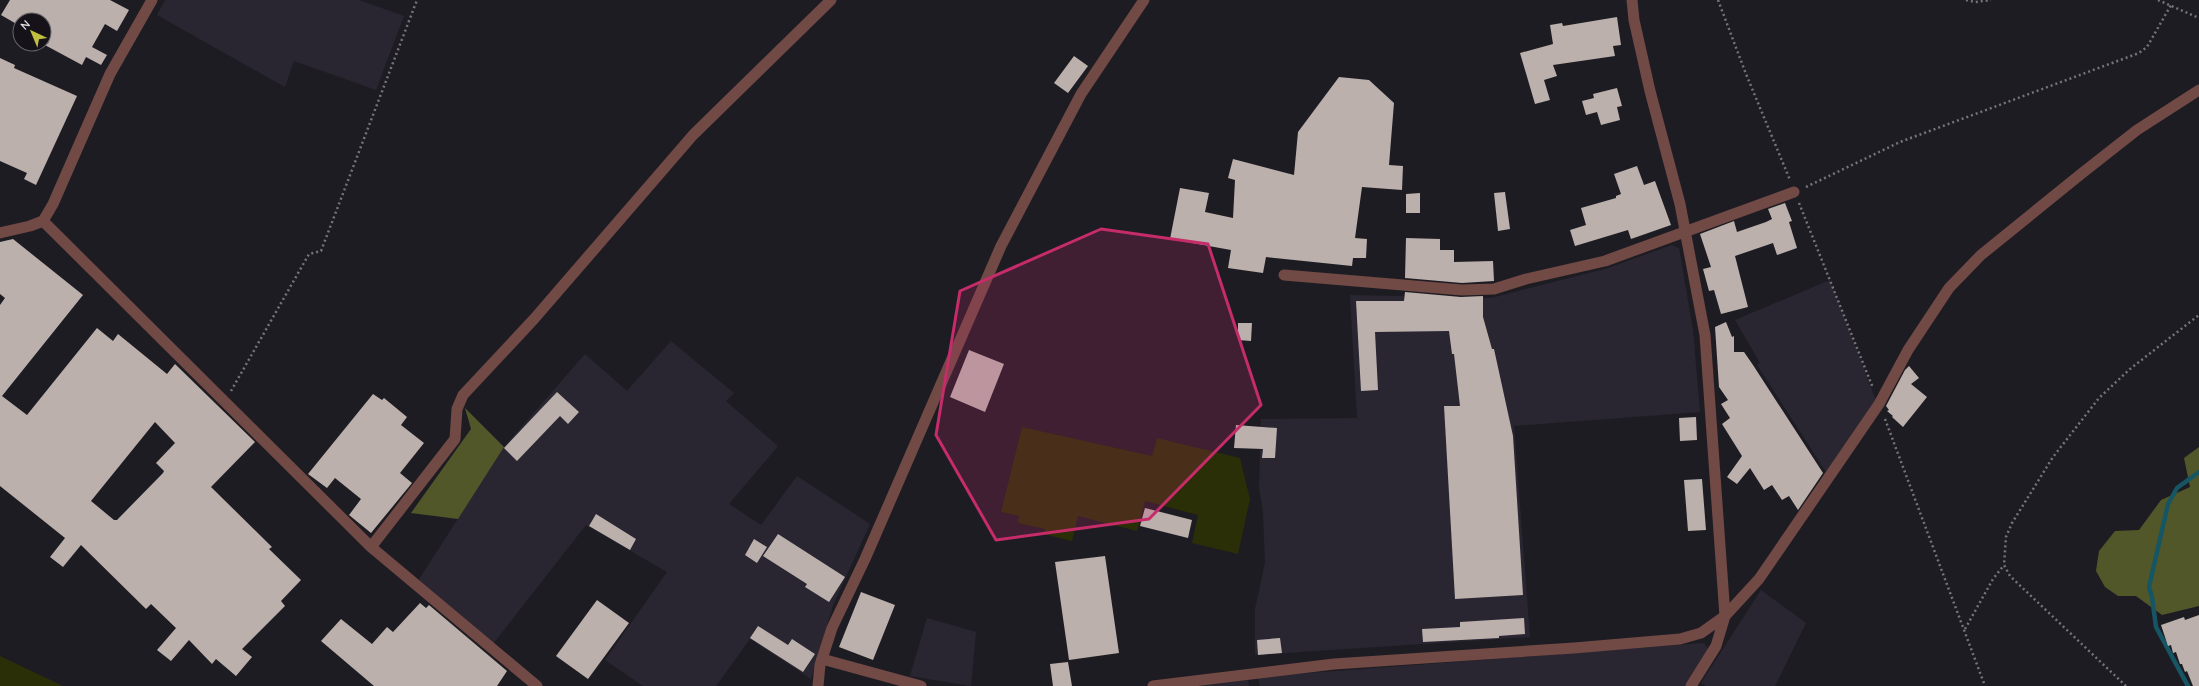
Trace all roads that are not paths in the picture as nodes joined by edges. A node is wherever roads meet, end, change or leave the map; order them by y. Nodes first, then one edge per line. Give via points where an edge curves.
1 (152, 0) edge
2 (831, 0) edge
3 (1144, 0) edge
4 (1632, 0) edge
5 (2199, 90) edge
6 (1794, 192) road end
7 (43, 221) junction
8 (1685, 232) junction
9 (0, 233) edge
10 (1284, 275) dead end
11 (371, 547) junction
12 (1725, 616) junction
13 (822, 659) junction
14 (537, 686) edge
15 (818, 686) edge
16 (921, 686) edge
17 (1153, 686) edge
18 (1691, 686) edge

1 - 7 street via 110,74 53,204
2 - 11 street via 693,134 534,319 463,395 457,409 455,439
3 - 13 street via 1081,94 1001,246 865,559 832,628
4 - 8 street via 1648,84
5 - 12 street via 2136,130 1981,255 1949,288 1908,350 1879,404 1759,579
6 - 8 street
7 - 9 street
7 - 11 street
8 - 10 street via 1605,260 1494,289 1462,290
8 - 12 street via 1705,335
11 - 14 street
12 - 17 street via 1701,633 1680,638 1574,648 1334,664
12 - 18 street via 1716,646
13 - 15 street
13 - 16 street

